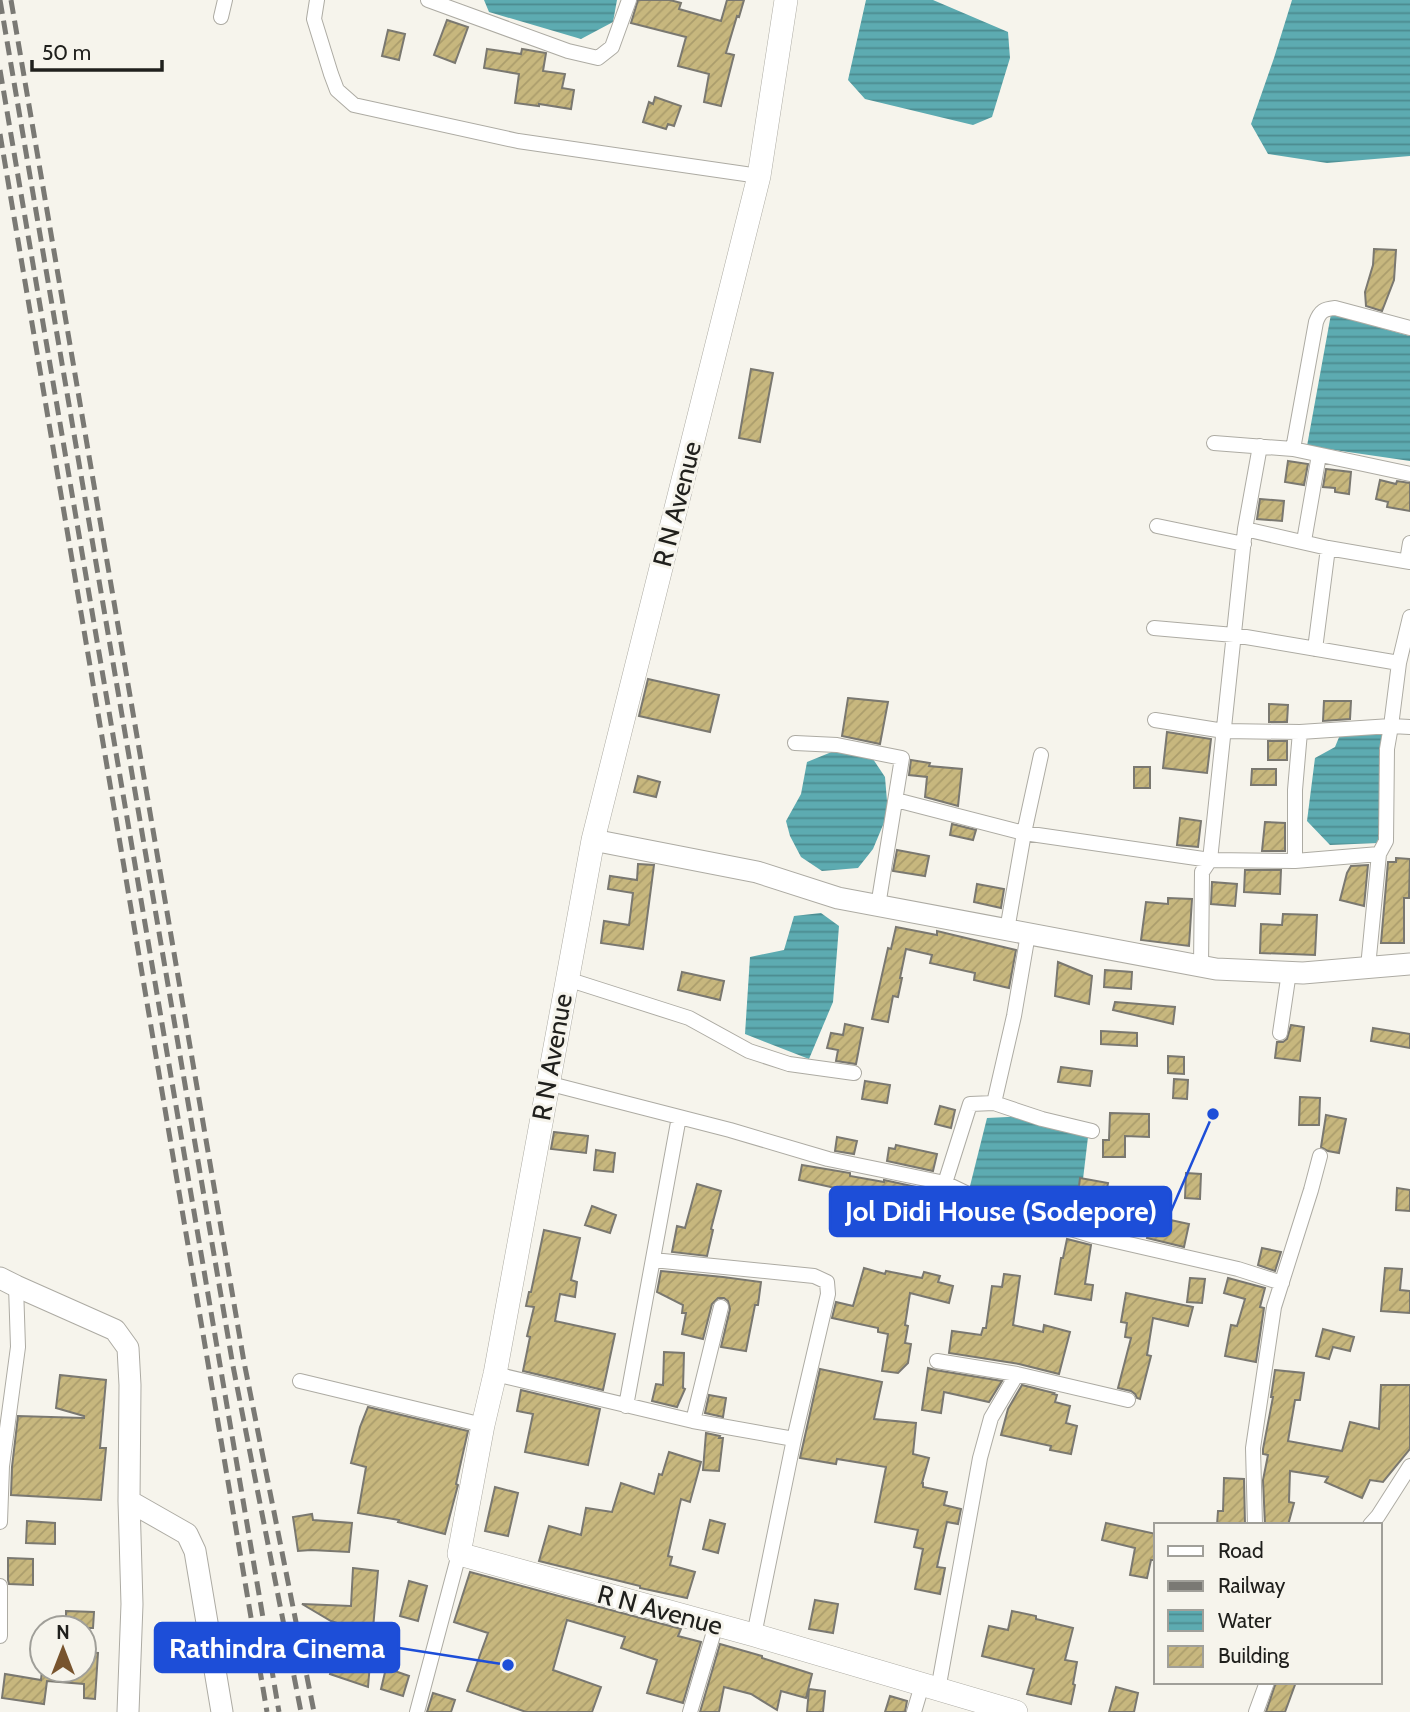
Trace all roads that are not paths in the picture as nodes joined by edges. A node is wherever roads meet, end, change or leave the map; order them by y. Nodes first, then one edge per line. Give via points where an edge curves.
1 (225, 0) edge
2 (317, 0) edge
3 (428, 0) edge
4 (629, 0) edge
5 (786, 0) edge
6 (464, 6) edge
7 (221, 17) dead end
8 (759, 176) junction
9 (1410, 328) edge
10 (1214, 443) dead end
11 (1260, 446) junction
12 (1293, 449) junction
13 (1319, 455) junction
14 (1410, 474) edge
15 (1157, 526) dead end
16 (1245, 536) junction
17 (1304, 541) junction
18 (1410, 543) edge
19 (1328, 548) junction
20 (1408, 561) edge
21 (1410, 617) edge
22 (1154, 628) dead end
23 (1234, 635) junction
24 (1315, 649) junction
25 (1399, 663) junction
26 (1155, 720) dead end
27 (1391, 726) junction
28 (1410, 727) edge
29 (1224, 731) junction
30 (1300, 732) junction
31 (795, 743) dead end
32 (1041, 755) dead end
33 (896, 800) junction
34 (1024, 832) junction
35 (593, 840) junction
36 (1378, 854) junction
37 (1210, 860) junction
38 (1294, 861) junction
39 (878, 906) junction
40 (1007, 930) junction
41 (1028, 934) junction
42 (1410, 964) edge
43 (1201, 966) junction
44 (1368, 967) junction
45 (1289, 972) junction
46 (567, 979) junction
47 (1280, 1033) dead end
48 (854, 1073) dead end
49 (547, 1083) junction
50 (994, 1103) junction
51 (679, 1117) junction
52 (1092, 1132) dead end
53 (1320, 1156) dead end
54 (945, 1183) junction
55 (653, 1260) junction
56 (8, 1282) edge
57 (1282, 1283) junction
58 (721, 1307) dead end
59 (937, 1361) dead end
60 (495, 1374) junction
61 (1017, 1374) junction
62 (300, 1381) dead end
63 (1128, 1400) dead end
64 (6, 1405) edge
65 (626, 1406) junction
66 (693, 1421) junction
67 (483, 1425) junction
68 (794, 1438) junction
69 (1410, 1466) edge
70 (129, 1501) junction
71 (0, 1502) edge
72 (0, 1522) edge
73 (1255, 1523) edge
74 (1372, 1523) edge
75 (459, 1554) junction
76 (0, 1586) edge
77 (716, 1625) junction
78 (754, 1635) junction
79 (0, 1636) edge
80 (1266, 1684) edge
81 (930, 1688) junction
82 (1005, 1711) edge
83 (128, 1712) edge
84 (222, 1712) edge
85 (417, 1712) edge
86 (690, 1712) edge
87 (914, 1712) edge
88 (1256, 1712) edge

1 - 7 street
2 - 8 street via 314,19 331,74 337,90 354,105 518,141
3 - 6 street
4 - 6 street via 612,47 598,58 568,51
5 - 8 main road, R N Avenue
8 - 35 main road, R N Avenue
9 - 12 street via 1335,308 1320,312
10 - 11 street
11 - 12 street
11 - 16 street
12 - 13 street
13 - 14 street
13 - 17 street
15 - 16 street
16 - 17 street
16 - 23 street
17 - 19 street
18 - 20 street
19 - 20 street
19 - 24 street
21 - 25 street
22 - 23 street
23 - 24 street
23 - 29 street
24 - 25 street
25 - 27 street
26 - 29 street
27 - 28 street
27 - 30 street
27 - 36 street via 1386,841
29 - 30 street
29 - 37 street
30 - 38 street
31 - 33 street via 836,745 902,758
32 - 34 street
33 - 34 street
33 - 39 street
34 - 37 street
34 - 40 street
35 - 39 street via 757,872
35 - 46 main road, R N Avenue
36 - 38 street
36 - 44 street
37 - 38 street
37 - 43 street via 1202,873
39 - 40 street
40 - 41 street
41 - 43 street
41 - 50 street
42 - 44 street
43 - 45 street
44 - 45 street
45 - 47 street
46 - 48 street via 689,1018 749,1051 789,1064
46 - 49 main road, R N Avenue
49 - 51 street
49 - 60 main road, R N Avenue
50 - 52 street
50 - 54 street via 970,1104
51 - 54 street via 828,1159
51 - 55 street
53 - 57 street
54 - 57 street via 989,1204 1094,1236
55 - 65 street
55 - 68 street via 814,1276 827,1282
56 - 64 street via 18,1347
56 - 70 street via 115,1329 128,1348
57 - 73 street via 1274,1307 1253,1448
58 - 66 street
59 - 61 street
60 - 65 street
60 - 67 main road, R N Avenue
61 - 63 street
61 - 81 street via 991,1418
62 - 67 street
64 - 71 street
65 - 66 street
66 - 68 street
67 - 75 main road, R N Avenue
68 - 78 street
69 - 74 street
70 - 83 street
70 - 84 street via 187,1534 195,1551
71 - 72 street
75 - 77 main road, R N Avenue
75 - 85 street
76 - 79 street
77 - 78 main road, R N Avenue
77 - 86 street
78 - 81 main road, R N Avenue
80 - 88 street
81 - 82 main road, R N Avenue
81 - 87 street

